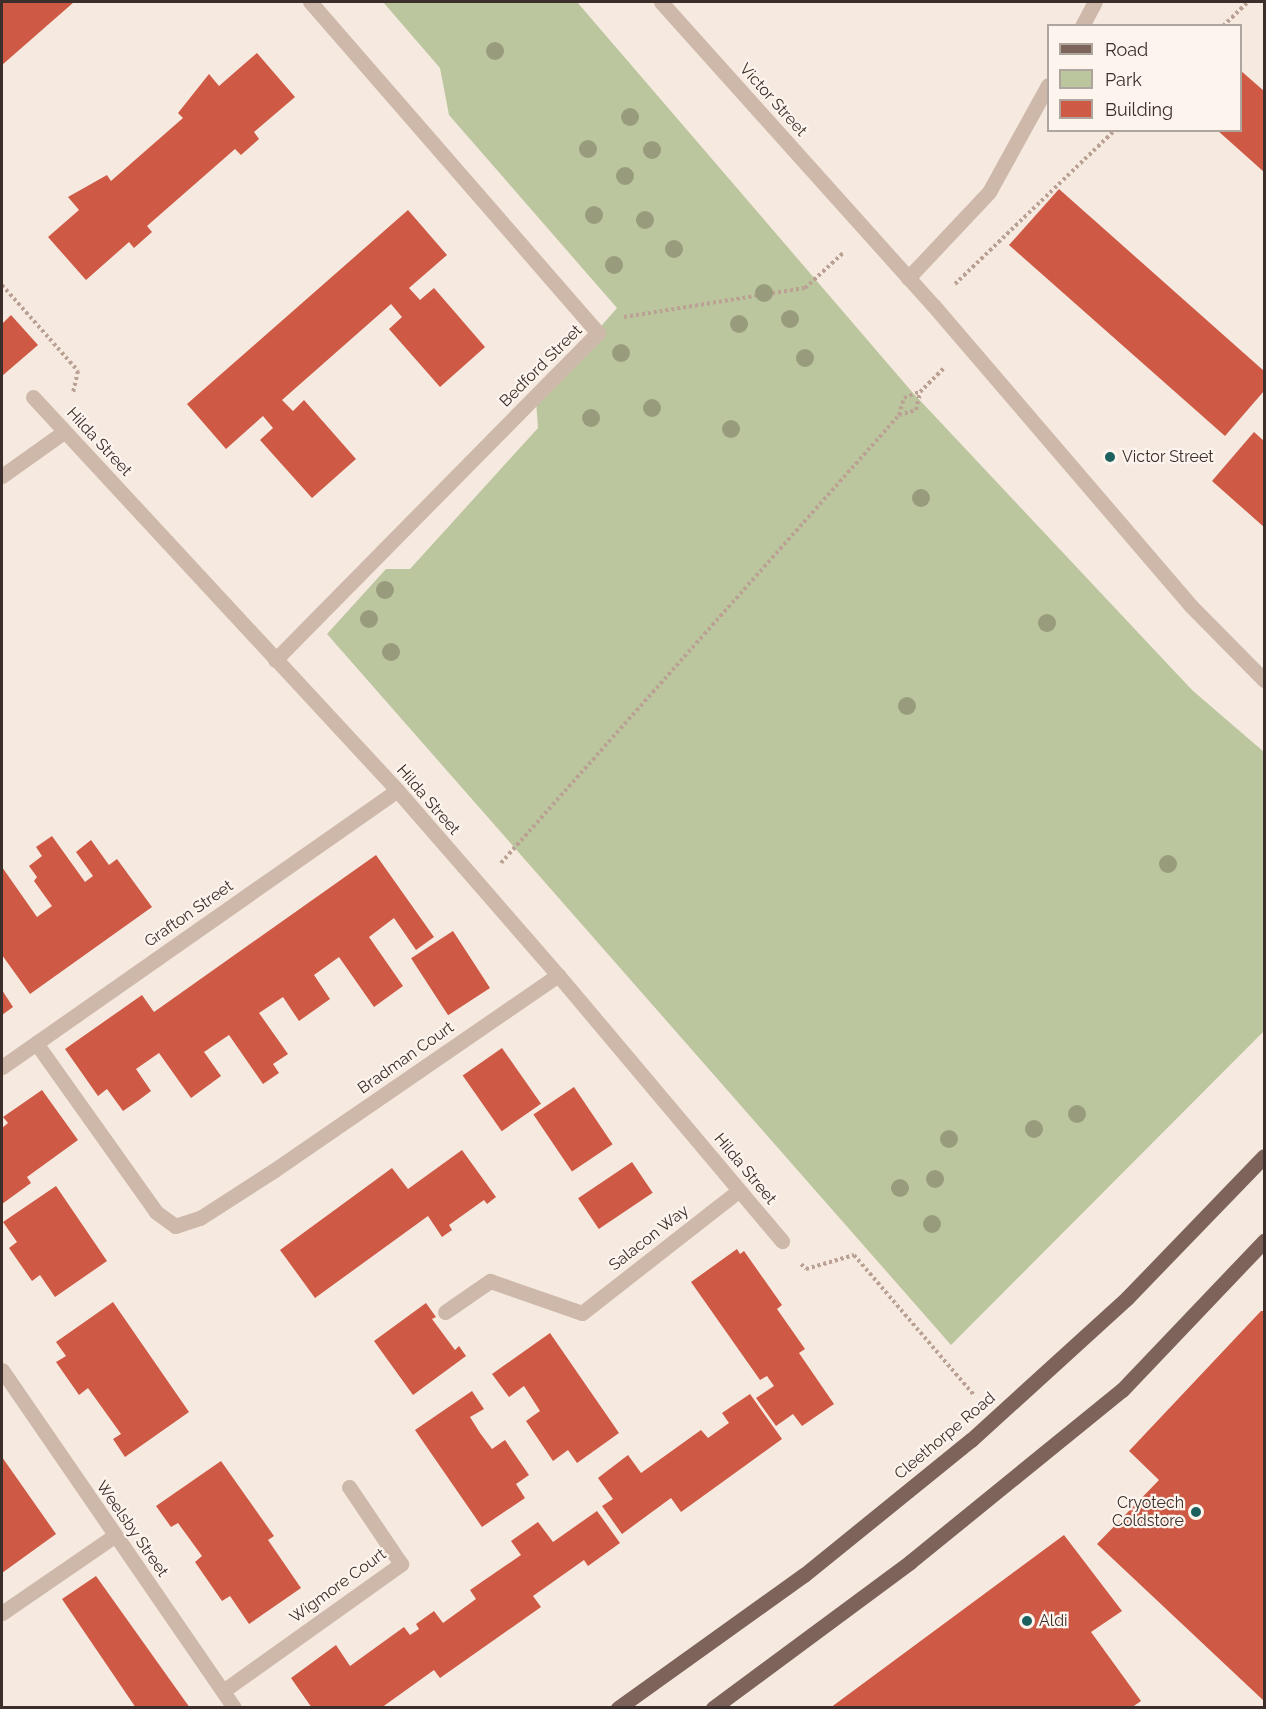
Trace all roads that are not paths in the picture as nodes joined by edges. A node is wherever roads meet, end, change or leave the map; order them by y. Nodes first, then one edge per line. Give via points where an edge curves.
1 (310, 2) edge
2 (661, 2) edge
3 (1095, 2) edge
4 (1083, 24) edge
5 (1047, 87) edge
6 (908, 278) junction
7 (33, 397) dead end
8 (64, 432) junction
9 (2, 476) edge
10 (275, 660) junction
11 (1264, 680) edge
12 (397, 790) junction
13 (558, 975) junction
14 (36, 1043) junction
15 (2, 1067) edge
16 (1264, 1156) edge
17 (738, 1191) junction
18 (782, 1240) road end
19 (1264, 1241) edge
20 (445, 1312) dead end
21 (2, 1370) edge
22 (349, 1487) dead end
23 (114, 1536) junction
24 (2, 1613) edge
25 (223, 1691) junction
26 (234, 1707) edge
27 (618, 1707) edge
28 (713, 1707) edge

1 - 10 street, Bedford Street via 598,333
2 - 6 street, Victor Street
3 - 4 street
5 - 6 street via 989,192
6 - 11 street, Victor Street via 1191,606
7 - 8 street, Hilda Street
8 - 9 street
8 - 10 street, Hilda Street
10 - 12 street, Hilda Street
12 - 13 street, Hilda Street
12 - 14 street, Grafton Street
13 - 14 street, Bradman Court via 273,1171 200,1218 175,1226 156,1212
13 - 17 street, Hilda Street
14 - 15 street, Grafton Street
16 - 27 main road, Cleethorpe Road via 1127,1298 994,1419 804,1575
17 - 18 street, Hilda Street
17 - 20 street, Salacon Way via 582,1313 490,1281
19 - 28 main road via 1122,1390 910,1562
21 - 23 street, Weelsby Street
22 - 25 street, Wigmore Court via 401,1564
23 - 24 street
23 - 25 street, Weelsby Street
25 - 26 street, Weelsby Street

